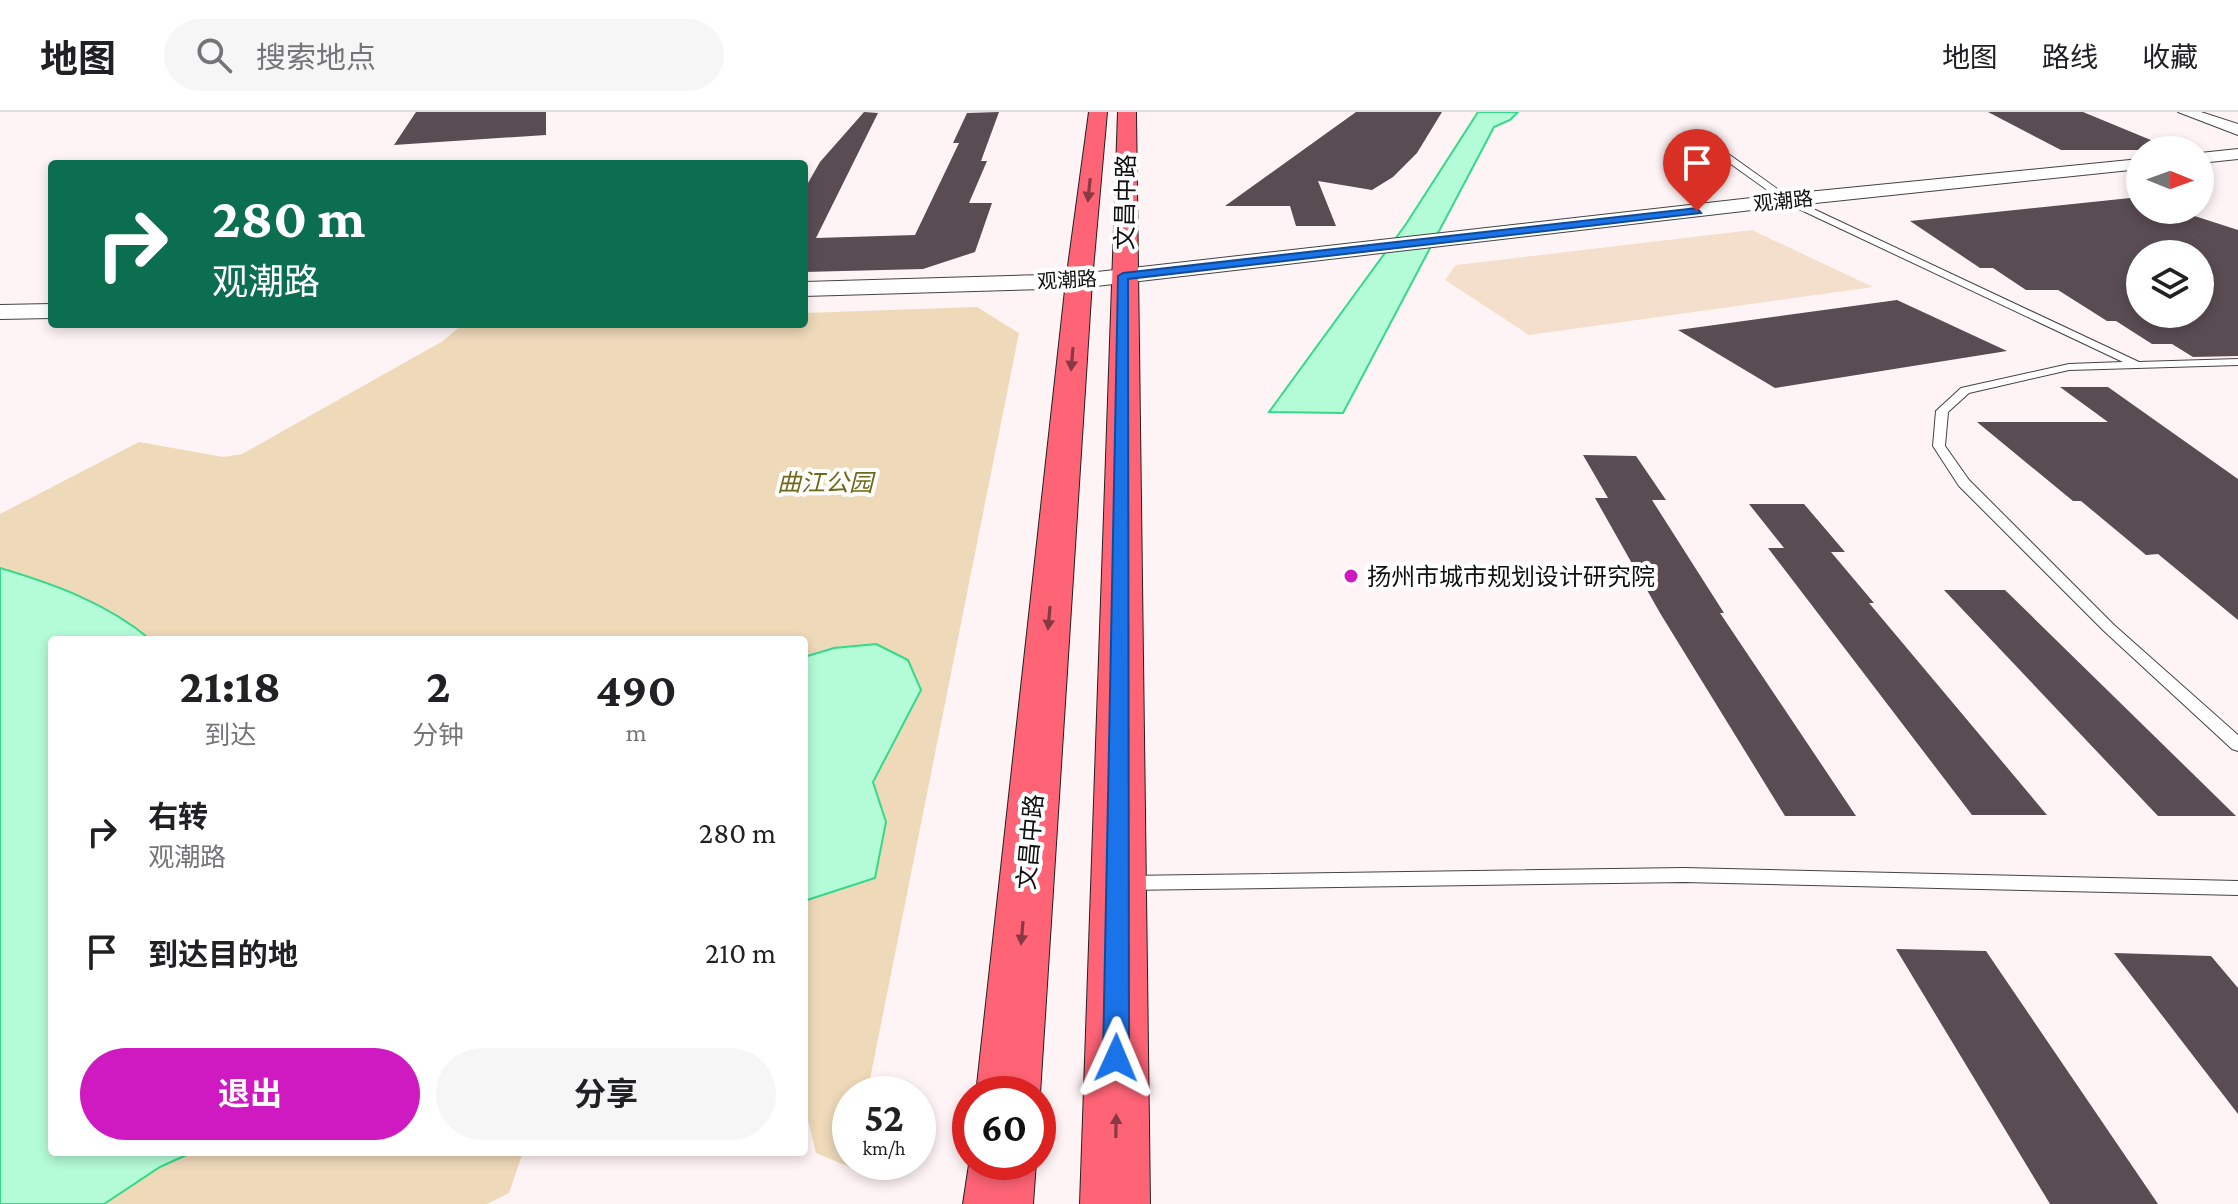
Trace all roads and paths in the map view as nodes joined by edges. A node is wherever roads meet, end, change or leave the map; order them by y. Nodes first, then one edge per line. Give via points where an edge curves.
1 (1098, 112) edge
2 (1127, 112) edge
3 (2186, 112) edge
4 (2203, 112) edge
5 (2238, 124) edge
6 (2238, 130) edge
7 (2238, 154) edge
8 (1724, 155) dead end
9 (2214, 157) edge
10 (2126, 165) edge
11 (1787, 200) junction
12 (1101, 279) junction
13 (808, 289) edge
14 (48, 311) edge
15 (0, 312) edge
16 (2238, 362) edge
17 (2139, 365) junction
18 (2238, 745) edge
19 (1118, 883) junction
20 (2238, 888) edge
21 (1010, 1076) edge
22 (1000, 1180) edge
23 (998, 1204) edge
24 (1115, 1204) edge

1 -> 12 main road, 文昌中路
2 - 12 main road, 文昌中路
3 - 6 street
4 - 5 street
7 - 9 street
8 - 11 lane
10 - 11 street, 观潮路
11 - 12 street, 观潮路
11 - 17 lane
12 - 13 street, 观潮路
12 - 19 main road, 文昌中路
12 -> 21 main road, 文昌中路
14 - 15 street
16 - 17 lane
17 - 18 lane via 2069,367 1965,390 1942,411 1939,446 1964,483 2109,628
19 - 20 lane via 1684,875
24 -> 19 main road, 文昌中路
22 - 23 main road

